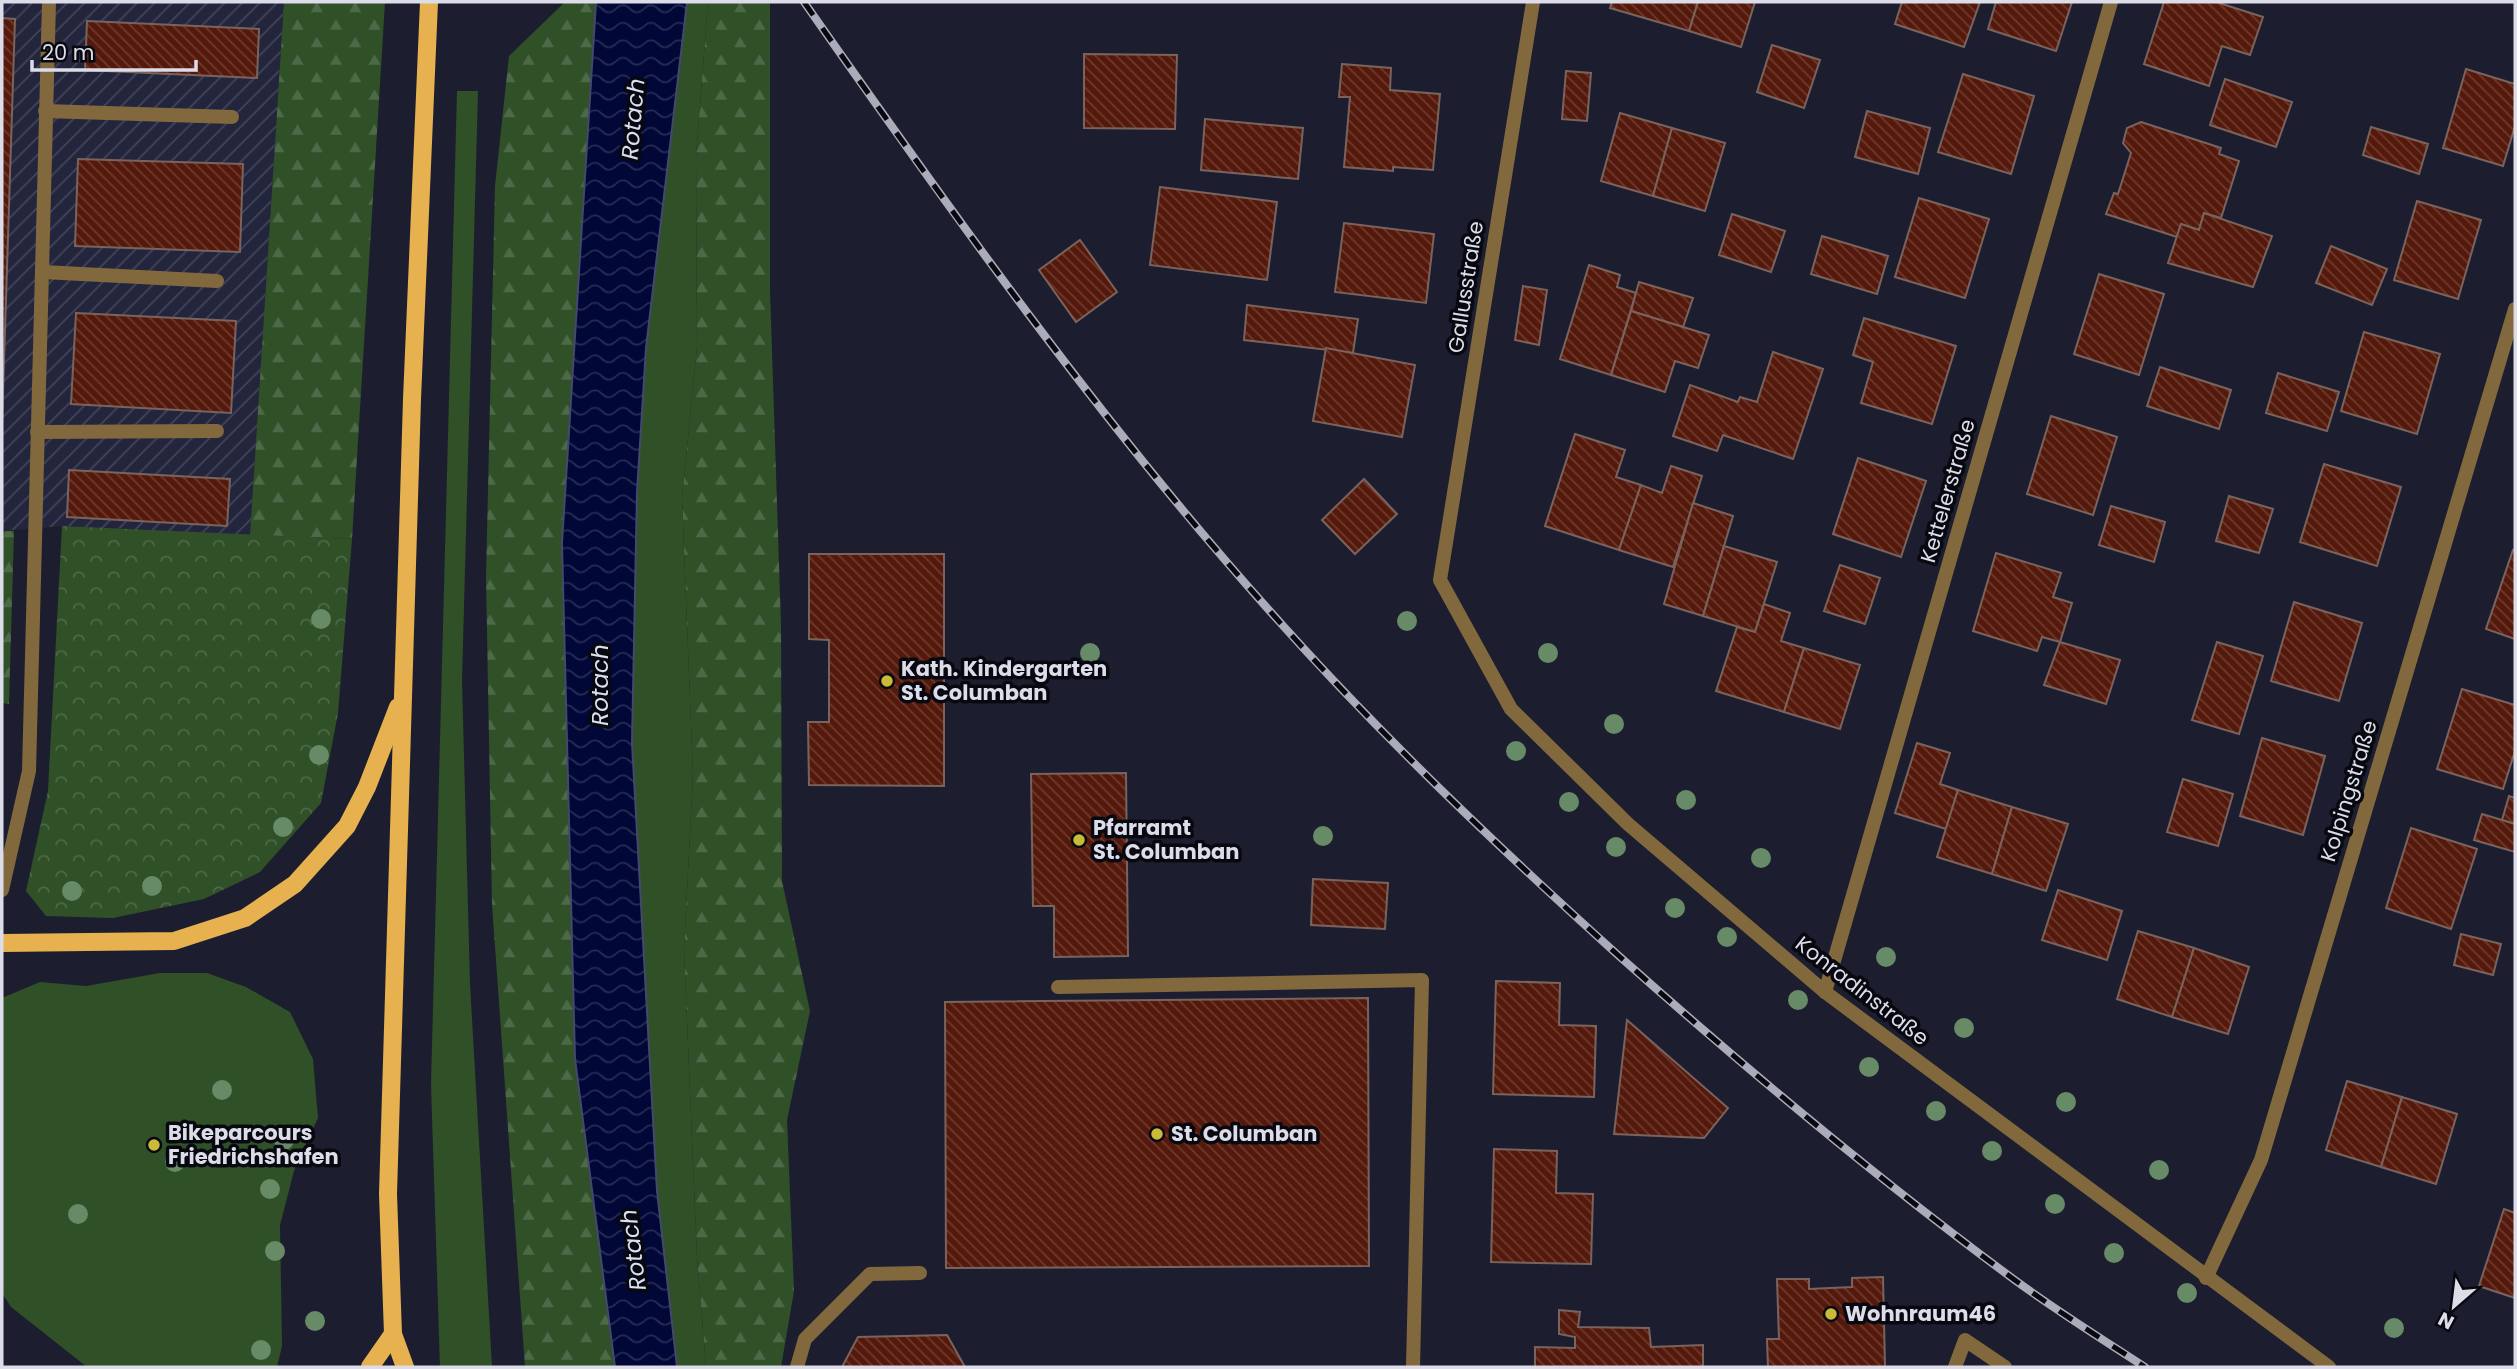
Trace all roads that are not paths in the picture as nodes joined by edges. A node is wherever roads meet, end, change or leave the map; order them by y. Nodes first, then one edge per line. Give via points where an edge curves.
1 (49, 2) edge
2 (429, 2) edge
3 (1533, 2) edge
4 (2111, 2) edge
5 (45, 111) junction
6 (232, 117) dead end
7 (43, 272) junction
8 (217, 281) dead end
9 (2515, 309) edge
10 (217, 431) dead end
11 (37, 432) junction
12 (1440, 580) joint
13 (403, 694) junction
14 (2, 890) edge
15 (2, 943) edge
16 (1058, 987) dead end
17 (1825, 992) junction
18 (920, 1273) dead end
19 (2206, 1278) junction
20 (393, 1334) junction
21 (370, 1367) edge
22 (405, 1367) edge
23 (797, 1367) edge
24 (1413, 1367) edge
25 (1955, 1367) edge
26 (2005, 1367) edge
27 (2329, 1367) edge

1 - 5 street
2 - 13 main road
3 - 12 street, Gallusstraße
4 - 17 street, Kettelerstraße
5 - 6 street
5 - 7 street
7 - 8 street
7 - 11 street
9 - 19 street, Kolpingstraße via 2261,1160
10 - 11 street
11 - 14 street via 29,771
12 - 17 street, Konradinstraße via 1511,709 1628,824
13 - 15 main road via 347,826 295,884 245,918 174,942
13 - 20 main road via 388,1194
16 - 24 street via 1422,980
17 - 19 street, Konradinstraße
18 - 23 street via 870,1274 805,1339
19 - 27 street, Konradinstraße
20 - 21 main road
20 - 22 main road
25 - 26 street via 1965,1340

